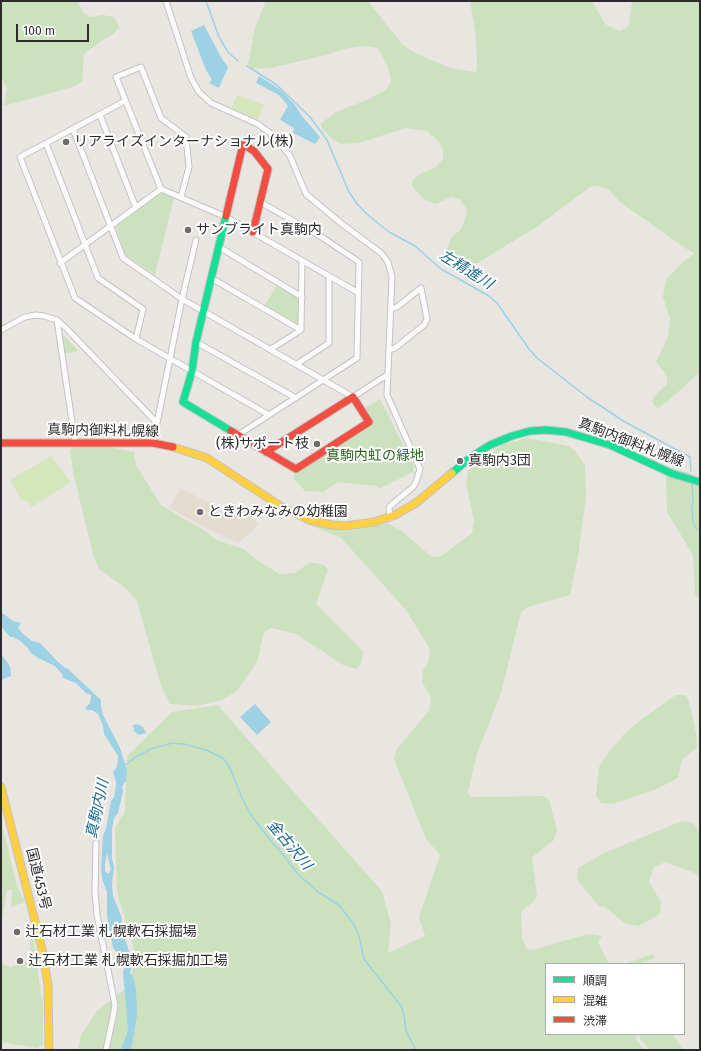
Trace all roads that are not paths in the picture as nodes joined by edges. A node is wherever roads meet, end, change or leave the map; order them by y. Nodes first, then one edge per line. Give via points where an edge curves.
1 (166, 1) edge
2 (125, 101) junction
3 (100, 115) junction
4 (73, 129) junction
5 (46, 143) junction
6 (161, 189) junction
7 (181, 197) junction
8 (260, 202) junction
9 (136, 208) junction
10 (226, 217) junction
11 (111, 226) junction
12 (253, 232) junction
13 (196, 240) dead end
14 (85, 245) junction
15 (219, 248) junction
16 (302, 261) junction
17 (60, 263) junction
18 (330, 277) junction
19 (211, 278) junction
20 (357, 292) junction
21 (302, 296) junction
22 (182, 299) junction
23 (391, 309) junction
24 (204, 311) junction
25 (57, 320) junction
26 (1, 330) edge
27 (301, 330) junction
28 (136, 339) junction
29 (196, 342) junction
30 (271, 349) junction
31 (389, 350) junction
32 (170, 358) junction
33 (297, 364) junction
34 (192, 371) junction
35 (387, 375) junction
36 (324, 381) junction
37 (353, 397) junction
38 (296, 398) junction
39 (269, 415) junction
40 (156, 422) junction
41 (238, 435) junction
42 (75, 442) junction
43 (1, 443) edge
44 (153, 443) junction
45 (266, 452) junction
46 (700, 482) edge
47 (390, 518) junction
48 (1, 787) edge
49 (96, 843) dead end
50 (49, 1050) edge
51 (106, 1050) edge

1 - 23 street via 191,78 199,92 210,102 258,124 275,137 290,156 306,194 382,253 391,268
2 - 3 street
2 - 6 street
2 - 7 street via 116,77 141,67 161,118 186,137 189,167
3 - 4 street
3 - 9 street
4 - 5 street
4 - 11 street
5 - 14 street
5 - 17 street via 20,157
6 - 7 street
6 - 9 street
7 - 10 street
8 - 10 main road via 268,168 254,151 243,144
8 - 12 main road
8 - 20 street via 320,236 358,262
9 - 11 street
10 - 12 street
10 - 15 main road
11 - 14 street
11 - 22 street via 123,258
12 - 16 street
13 - 22 street
14 - 17 street
14 - 28 street via 98,278 144,309
15 - 19 main road
15 - 21 street
16 - 18 street
16 - 21 street
17 - 28 street via 75,298
18 - 20 street
18 - 33 street via 329,343
19 - 24 main road
19 - 27 street
20 - 36 street via 357,358
21 - 27 street
22 - 24 street
22 - 32 street
23 - 31 street
23 - 31 street via 421,288 427,319 424,325
24 - 29 main road
24 - 30 street
25 - 26 street via 36,315 25,316
25 - 40 street
25 - 42 street
27 - 30 street
28 - 32 street
29 - 34 main road
29 - 38 street
30 - 33 street
31 - 35 street
32 - 34 street
32 - 40 street
33 - 36 street
34 - 39 street
34 - 41 main road via 183,402
35 - 37 street
35 - 47 street via 387,395 420,469 413,487 390,506
36 - 37 street
36 - 38 street
37 - 45 main road
37 - 45 main road via 369,422 296,469
38 - 39 street
39 - 41 street
40 - 44 street
41 - 45 main road
42 - 43 main road, 真駒内御料札幌線
42 - 44 main road, 真駒内御料札幌線
44 - 47 main road, 真駒内御料札幌線 via 207,458 282,507 309,520 346,526
46 - 47 main road, 真駒内御料札幌線 via 673,474 610,445 566,432 546,430 512,436 490,445 416,503
48 - 50 main road, 国道453号 via 42,949 48,985
49 - 51 street via 97,915 115,1005

